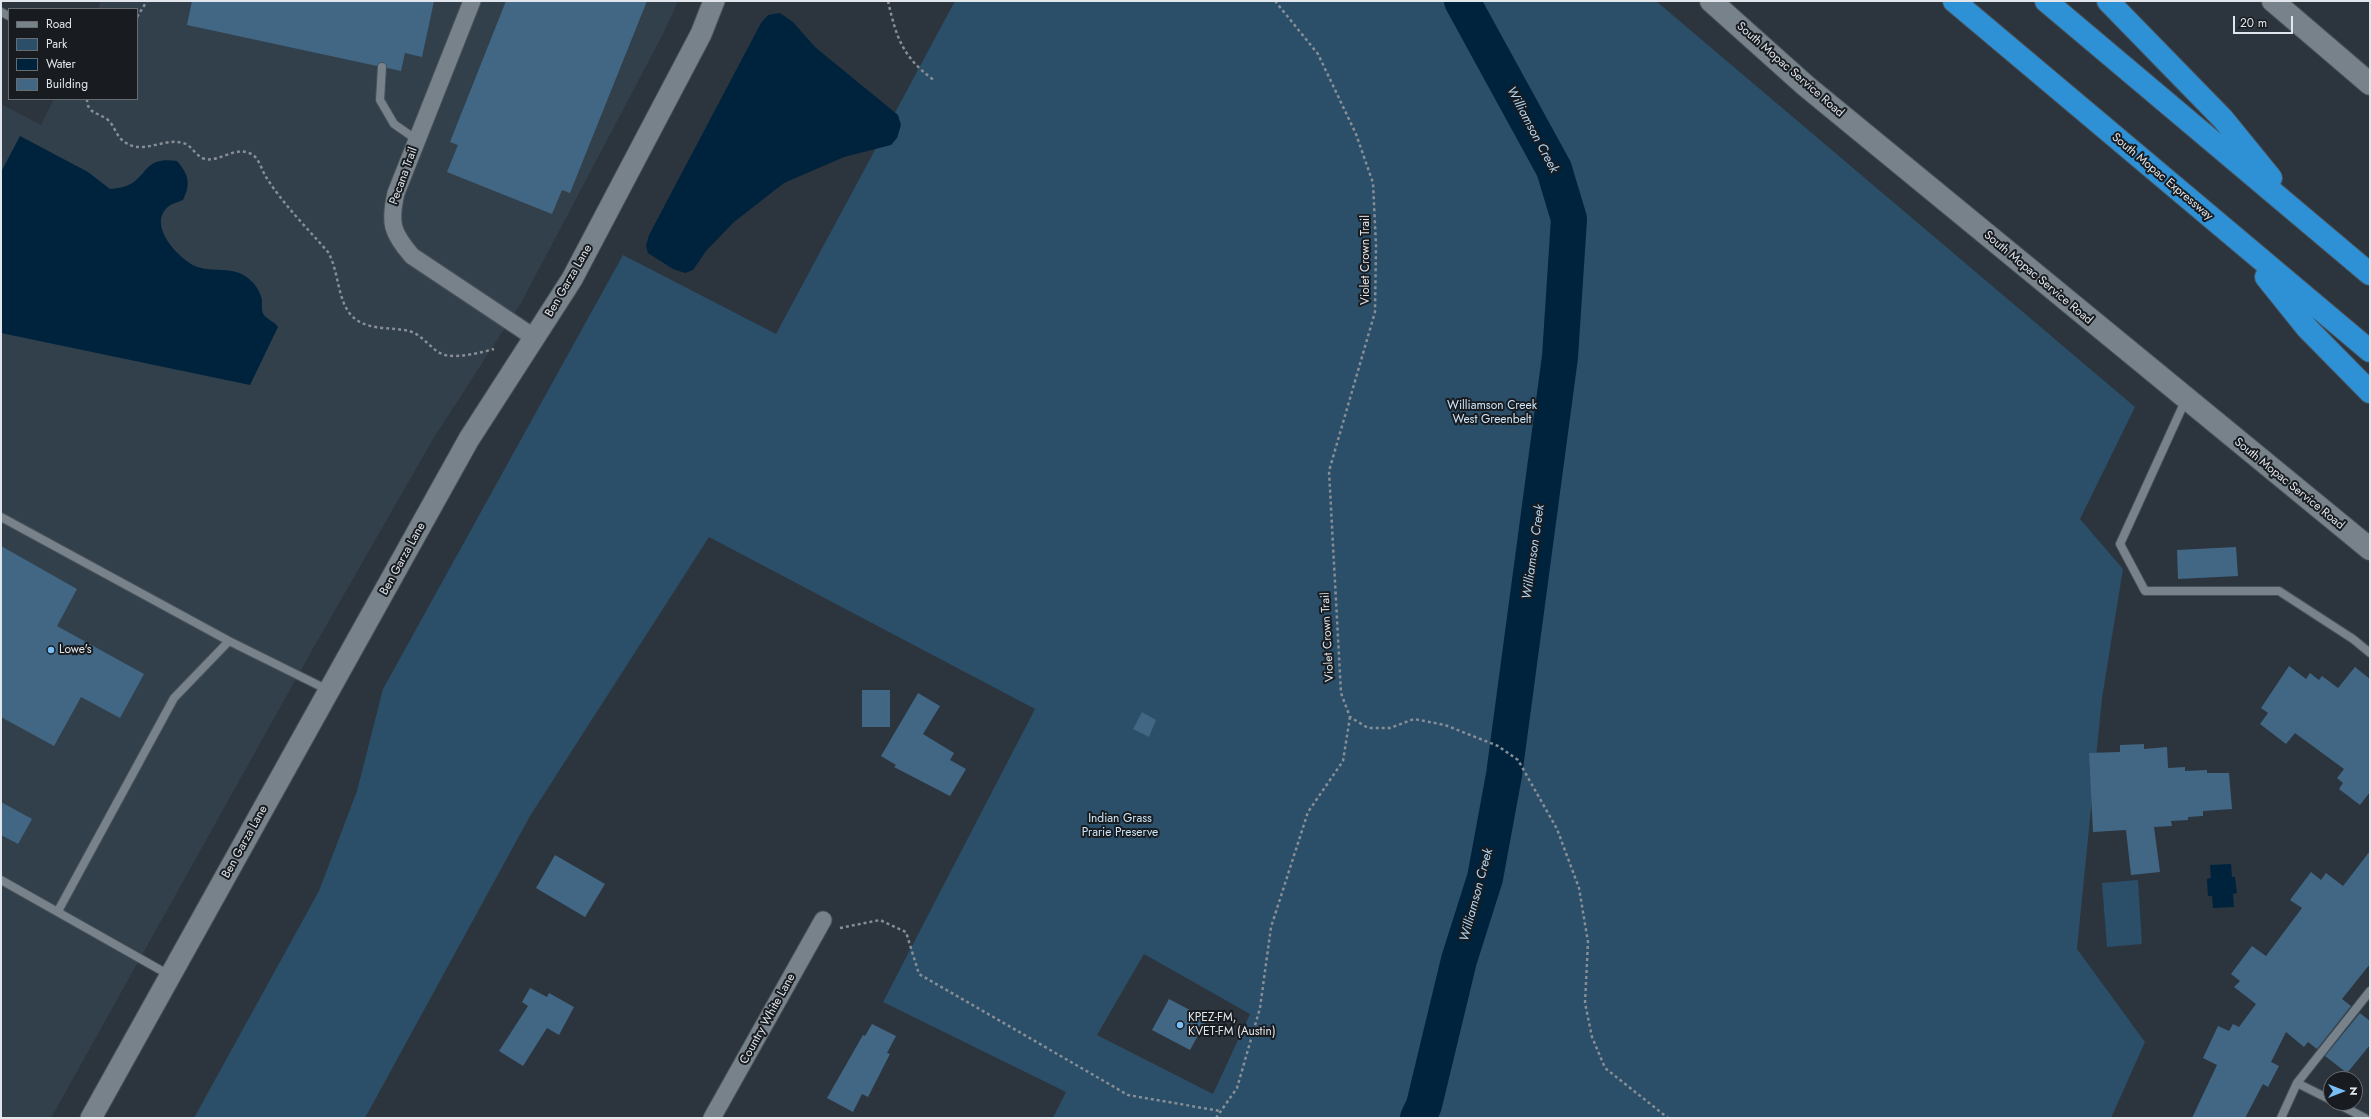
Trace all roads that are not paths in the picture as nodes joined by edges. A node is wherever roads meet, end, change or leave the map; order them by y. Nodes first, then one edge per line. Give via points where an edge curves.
1 (472, 1) edge
2 (714, 1) edge
3 (1712, 1) edge
4 (1954, 1) edge
5 (2046, 1) edge
6 (2108, 1) edge
7 (2273, 1) edge
8 (382, 67) dead end
9 (2370, 84) edge
10 (417, 140) junction
11 (2303, 218) junction
12 (2238, 241) junction
13 (2370, 274) edge
14 (535, 338) junction
15 (2370, 351) edge
16 (2370, 392) edge
17 (2186, 399) junction
18 (1, 517) edge
19 (2370, 550) edge
20 (230, 642) junction
21 (2370, 654) edge
22 (330, 691) junction
23 (1, 880) edge
24 (58, 911) junction
25 (821, 925) road end
26 (171, 976) junction
27 (2370, 991) edge
28 (2297, 1083) junction
29 (2323, 1096) edge
30 (2351, 1111) edge
31 (91, 1118) edge
32 (712, 1118) edge
33 (2281, 1118) edge
34 (2365, 1118) edge

1 - 10 street, Pecana Trail
2 - 14 street, Ben Garza Lane via 701,34 572,279
3 - 17 main road, South Mopac Service Road via 1806,86
4 - 12 highway, South Mopac Expressway
5 - 11 highway
6 - 11 highway via 2223,119
7 - 9 main road
8 - 10 lane via 380,100 394,124
10 - 14 street, Pecana Trail via 396,194 391,215 402,245 412,256
11 - 13 highway
12 - 15 highway, South Mopac Expressway
12 - 16 highway via 2307,328
14 - 22 street, Ben Garza Lane via 470,439
17 - 19 main road, South Mopac Service Road
17 - 21 lane via 2120,544 2145,591 2279,591 2353,639
18 - 20 lane
20 - 22 lane
20 - 24 lane via 174,698
22 - 26 street, Ben Garza Lane
23 - 24 lane
24 - 26 lane
25 - 32 street, Country White Lane
26 - 31 street, Ben Garza Lane
27 - 28 lane
28 - 29 lane
28 - 33 lane
30 - 34 lane

